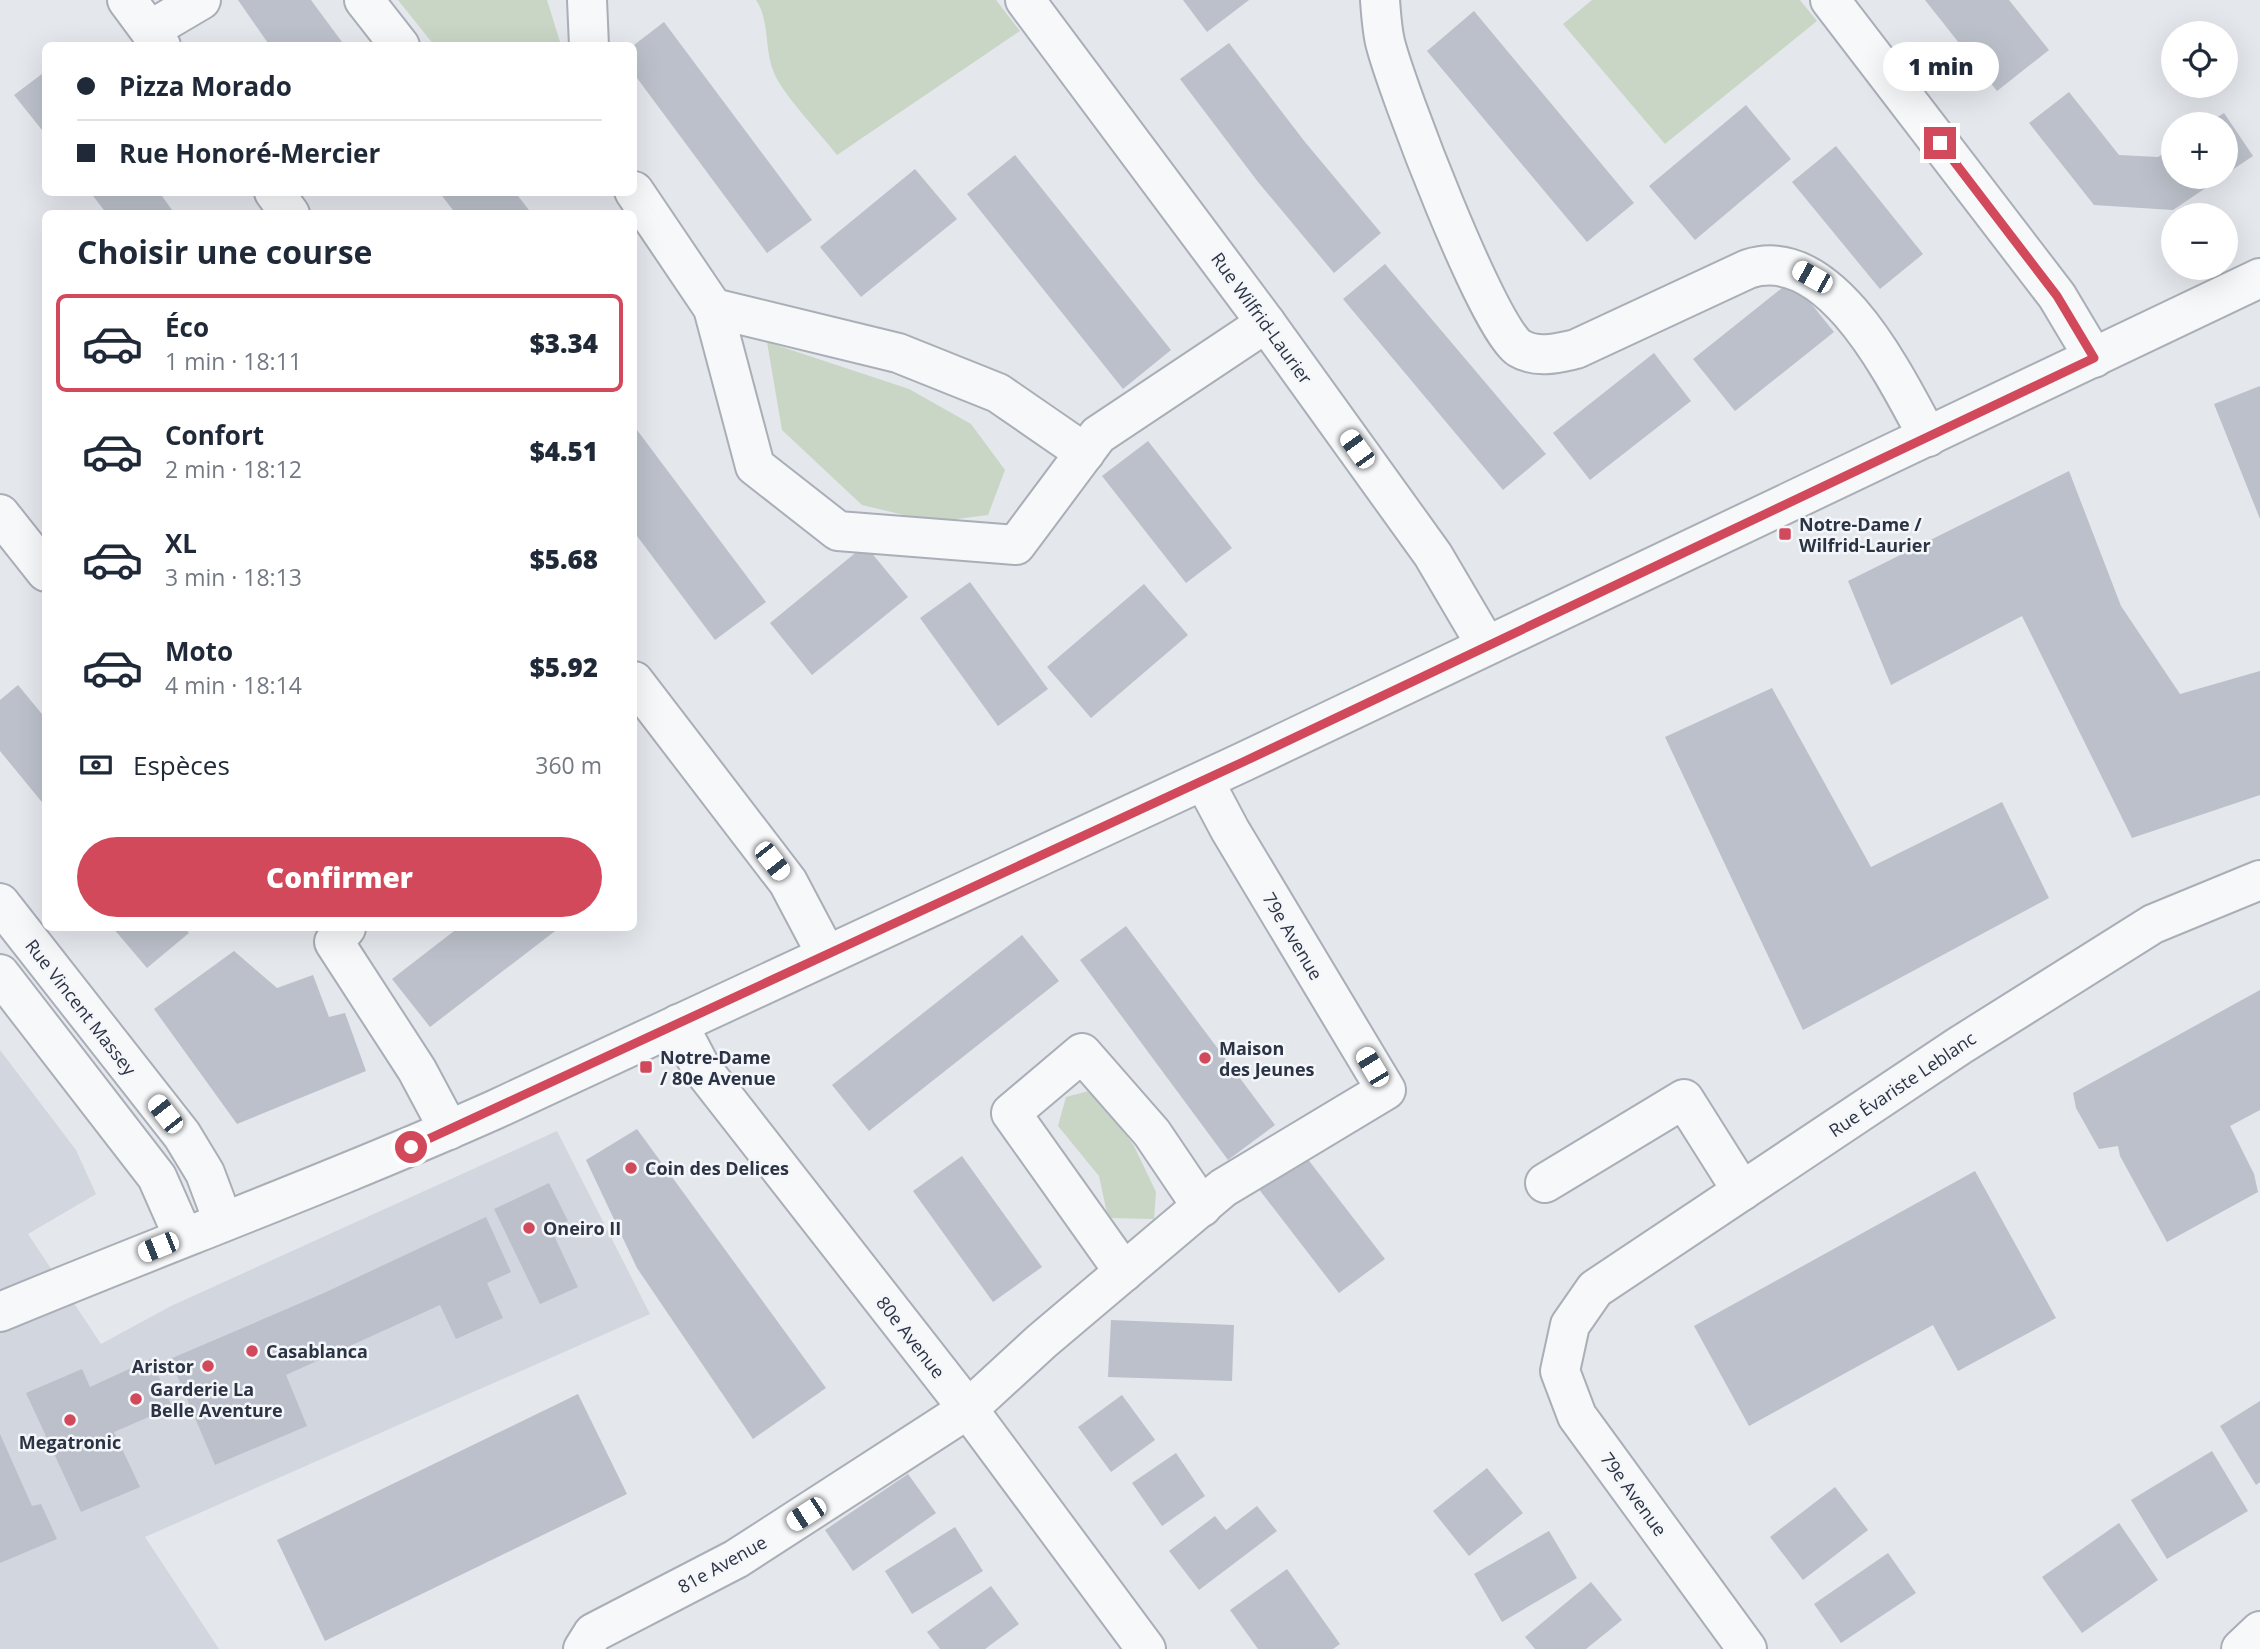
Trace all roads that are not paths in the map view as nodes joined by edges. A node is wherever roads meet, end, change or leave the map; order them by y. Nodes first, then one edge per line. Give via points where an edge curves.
1 (127, 0) edge
2 (201, 0) edge
3 (364, 0) edge
4 (587, 0) edge
5 (1025, 0) edge
6 (1380, 0) edge
7 (1830, 0) edge
8 (156, 38) edge
9 (397, 42) edge
10 (589, 42) edge
11 (637, 195) edge
12 (2260, 278) edge
13 (713, 308) junction
14 (1266, 323) junction
15 (2094, 358) junction
16 (1928, 437) junction
17 (1085, 453) junction
18 (0, 514) edge
19 (42, 567) edge
20 (1486, 645) junction
21 (637, 685) edge
22 (1204, 781) junction
23 (2260, 880) edge
24 (0, 903) edge
25 (334, 932) edge
26 (826, 954) junction
27 (0, 974) edge
28 (678, 1024) junction
29 (1385, 1090) joint
30 (449, 1130) junction
31 (1545, 1182) dead end
32 (1742, 1191) junction
33 (1202, 1207) junction
34 (223, 1220) junction
35 (183, 1236) junction
36 (1124, 1272) junction
37 (0, 1312) edge
38 (1570, 1325) joint
39 (968, 1409) junction
40 (2260, 1631) edge
41 (583, 1649) edge
42 (1146, 1649) edge
43 (1747, 1649) edge
44 (2241, 1649) edge

1 - 8 street
2 - 8 street
3 - 9 street
4 - 10 street
5 - 14 street, Rue Wilfrid-Laurier
6 - 16 street via 1385,40 1404,103 1487,303 1508,340 1520,349 1545,355 1576,349 1748,269 1785,266 1812,277 1866,335 1892,371
7 - 15 street via 2057,296
11 - 13 street
12 - 15 street
13 - 17 street via 910,358 998,393
13 - 17 street via 755,466 838,531 1016,545
14 - 17 street via 1098,435
14 - 20 street, Rue Wilfrid-Laurier via 1445,573
15 - 16 street
16 - 20 street
18 - 19 street
20 - 22 street
21 - 26 street via 788,882
22 - 26 street
22 - 29 street, 79e Avenue
23 - 32 street, Rue Évariste Leblanc via 2153,924 1959,1045
24 - 34 street, Rue Vincent Massey via 182,1135 205,1173
25 - 30 street
26 - 28 street
27 - 35 street via 157,1177
28 - 30 street
28 - 39 street, 80e Avenue via 700,1066
29 - 33 street, 81e Avenue via 1223,1188
30 - 34 street
31 - 32 street via 1684,1099
32 - 38 street, Rue Évariste Leblanc via 1595,1289
33 - 36 street, 81e Avenue
33 - 36 street via 1152,1133 1082,1053 1011,1113
34 - 35 street
35 - 37 street
36 - 39 street, 81e Avenue
38 - 43 street, 79e Avenue via 1560,1371 1577,1416
39 - 41 street, 81e Avenue via 736,1559 593,1633
39 - 42 street, 80e Avenue
40 - 44 street

